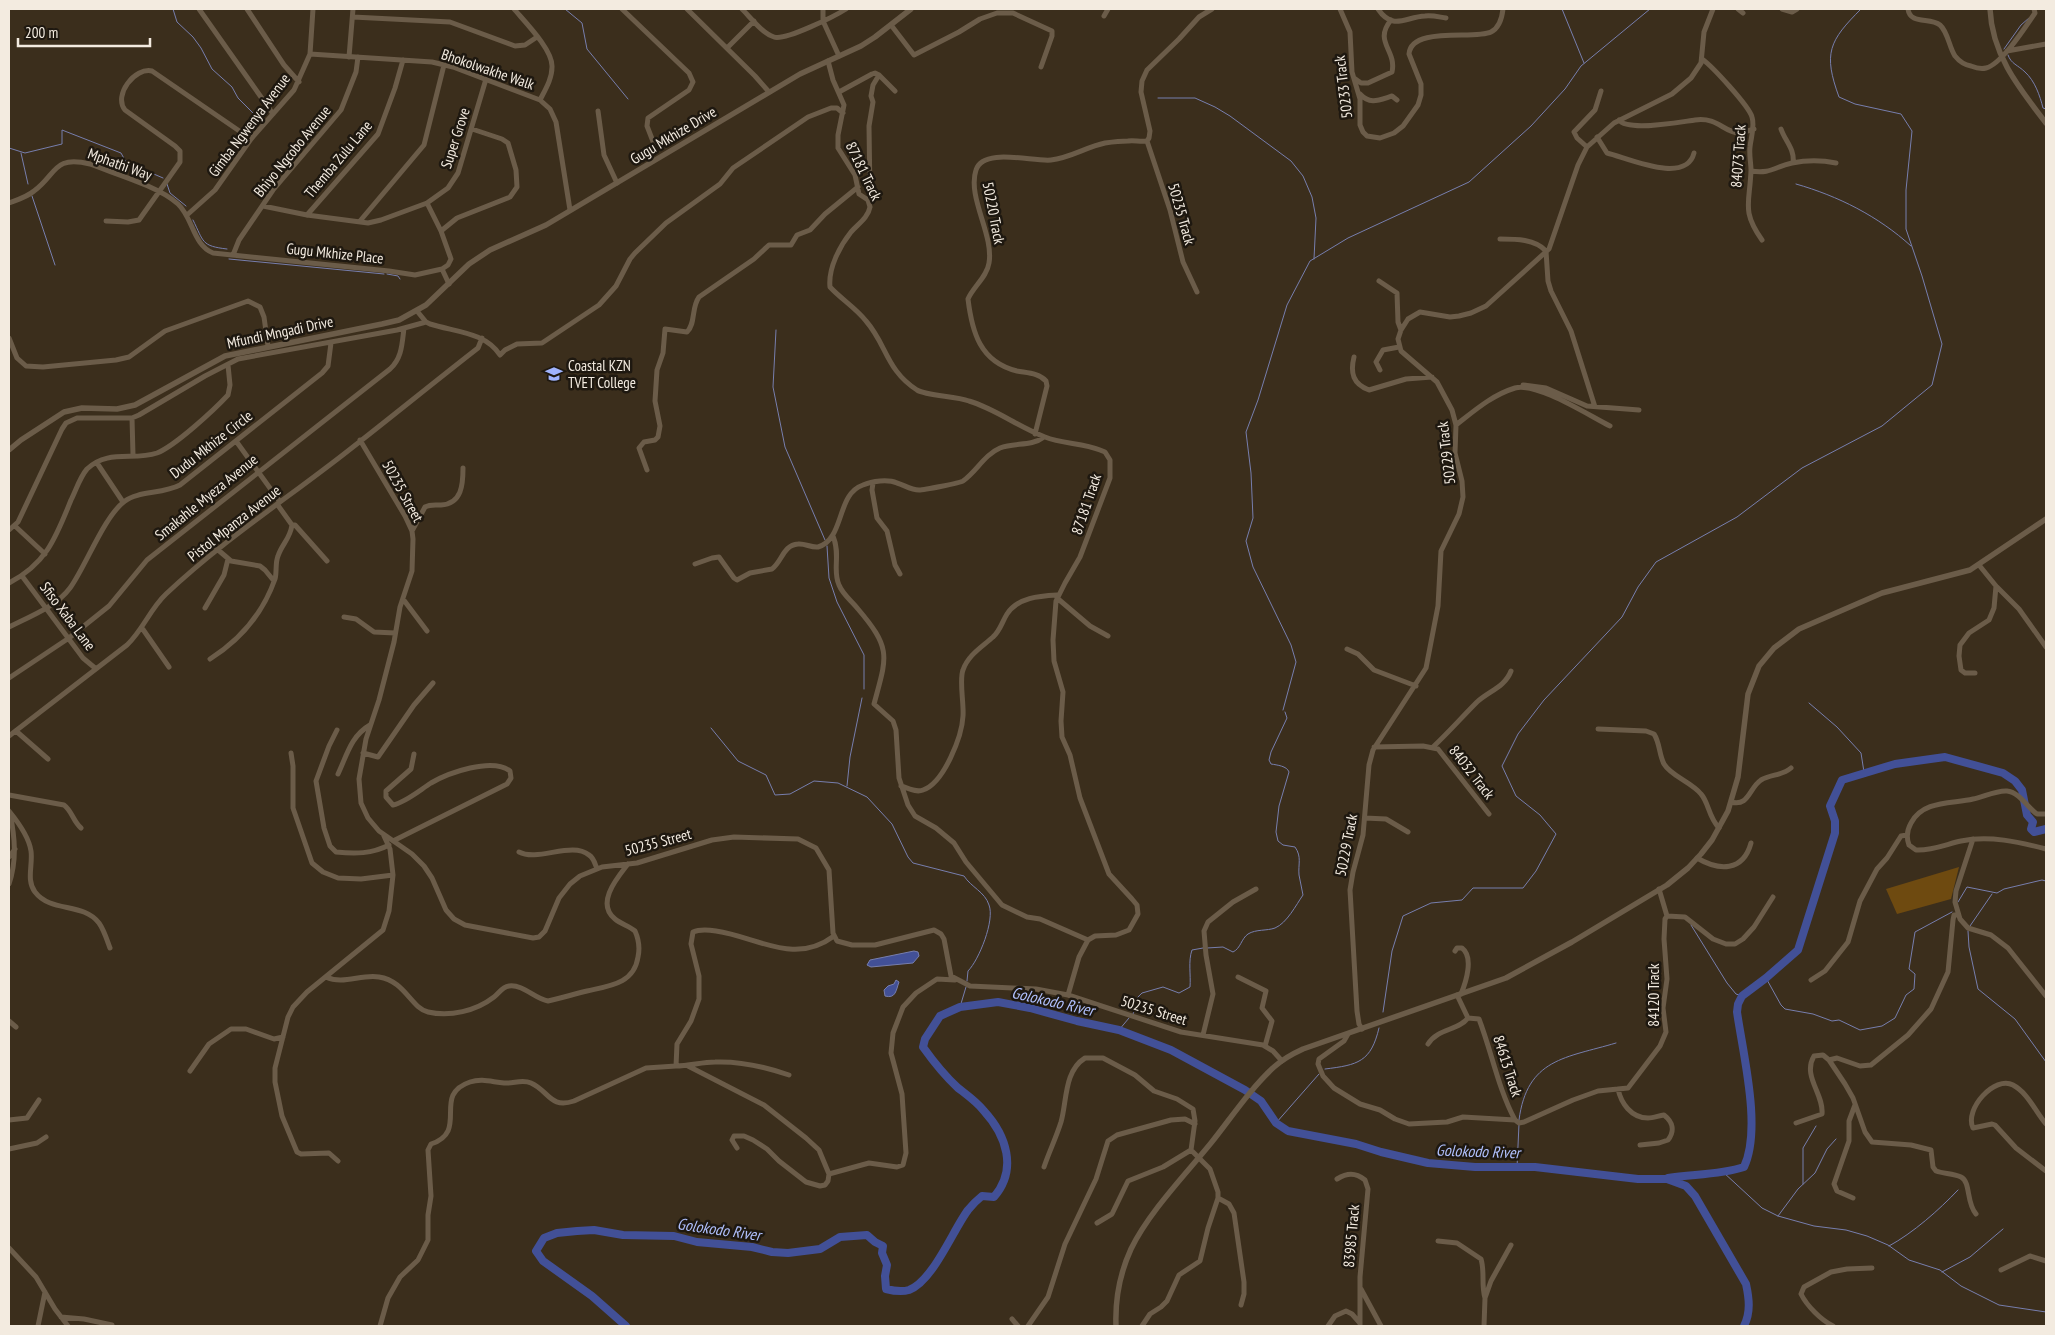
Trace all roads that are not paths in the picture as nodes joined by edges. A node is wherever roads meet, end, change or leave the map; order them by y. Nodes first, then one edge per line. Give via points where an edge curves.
1 (199, 9) edge
2 (247, 9) edge
3 (313, 9) edge
4 (353, 9) edge
5 (514, 9) edge
6 (622, 9) edge
7 (687, 9) edge
8 (742, 9) edge
9 (823, 9) edge
10 (846, 9) edge
11 (912, 9) edge
12 (1108, 9) edge
13 (1212, 9) edge
14 (1340, 9) edge
15 (1378, 9) edge
16 (1503, 9) edge
17 (1712, 9) edge
18 (1782, 9) edge
19 (1797, 9) edge
20 (1908, 9) edge
21 (1990, 9) edge
22 (1014, 11) edge
23 (2034, 11) edge
24 (1104, 16) dead end
25 (352, 17) junction
26 (1446, 18) dead end
27 (823, 20) junction
28 (1391, 20) junction
29 (754, 21) junction
30 (891, 25) junction
31 (537, 37) junction
32 (2046, 44) edge
33 (727, 48) junction
34 (2007, 50) junction
35 (310, 54) junction
36 (839, 56) junction
37 (349, 57) junction
38 (358, 57) junction
39 (2001, 57) junction
40 (1702, 59) junction
41 (403, 60) junction
42 (828, 61) junction
43 (444, 65) junction
44 (1041, 68) dead end
45 (879, 75) junction
46 (1354, 78) junction
47 (486, 79) junction
48 (299, 82) junction
49 (894, 91) dead end
50 (1601, 91) dead end
51 (768, 92) junction
52 (839, 92) junction
53 (1360, 94) junction
54 (540, 100) junction
55 (1397, 100) dead end
56 (598, 111) dead end
57 (843, 113) junction
58 (273, 114) junction
59 (1619, 120) junction
60 (2046, 123) edge
61 (472, 129) junction
62 (1754, 129) junction
63 (1781, 129) dead end
64 (1597, 137) junction
65 (251, 139) junction
66 (1146, 141) junction
67 (654, 144) dead end
68 (1587, 148) junction
69 (1694, 152) dead end
70 (1793, 163) junction
71 (1836, 163) dead end
72 (1751, 171) junction
73 (617, 184) junction
74 (858, 187) junction
75 (158, 192) junction
76 (868, 200) junction
77 (9, 203) edge
78 (427, 204) junction
79 (263, 206) junction
80 (570, 210) junction
81 (307, 214) junction
82 (187, 215) junction
83 (106, 221) dead end
84 (360, 221) junction
85 (441, 231) junction
86 (1500, 239) dead end
87 (1762, 240) dead end
88 (207, 251) joint
89 (1546, 251) junction
90 (233, 255) junction
91 (442, 268) junction
92 (1379, 281) dead end
93 (449, 284) junction
94 (1197, 292) dead end
95 (417, 311) junction
96 (426, 322) junction
97 (404, 328) junction
98 (1400, 330) junction
99 (9, 338) edge
100 (482, 338) junction
101 (331, 343) junction
102 (268, 346) junction
103 (1399, 347) junction
104 (1354, 357) dead end
105 (228, 364) junction
106 (1380, 370) dead end
107 (1432, 377) junction
108 (1516, 388) junction
109 (1595, 407) junction
110 (1639, 410) dead end
111 (132, 418) junction
112 (1456, 425) junction
113 (1610, 426) dead end
114 (1035, 434) junction
115 (1044, 437) junction
116 (360, 440) junction
117 (236, 441) junction
118 (9, 450) edge
119 (133, 456) junction
120 (97, 463) junction
121 (464, 468) dead end
122 (647, 470) dead end
123 (257, 472) junction
124 (873, 483) junction
125 (123, 502) junction
126 (279, 503) junction
127 (2046, 519) edge
128 (292, 525) junction
129 (15, 526) junction
130 (9, 530) edge
131 (412, 531) junction
132 (833, 536) junction
133 (217, 550) junction
134 (45, 554) junction
135 (228, 559) junction
136 (327, 561) dead end
137 (695, 564) dead end
138 (1979, 565) junction
139 (900, 574) dead end
140 (22, 576) junction
141 (274, 581) junction
142 (9, 583) edge
143 (1996, 586) junction
144 (1058, 597) junction
145 (403, 599) junction
146 (46, 608) junction
147 (206, 608) dead end
148 (344, 617) dead end
149 (9, 627) edge
150 (142, 628) junction
151 (427, 631) dead end
152 (395, 633) junction
153 (1108, 636) dead end
154 (69, 638) junction
155 (2046, 647) edge
156 (1346, 649) dead end
157 (210, 658) dead end
158 (169, 666) dead end
159 (95, 668) junction
160 (1511, 671) dead end
161 (1975, 673) dead end
162 (9, 678) edge
163 (433, 683) dead end
164 (1416, 686) junction
165 (370, 724) junction
166 (1598, 729) dead end
167 (337, 730) dead end
168 (16, 731) junction
169 (9, 736) edge
170 (1374, 747) junction
171 (1433, 747) junction
172 (291, 753) dead end
173 (363, 753) junction
174 (414, 754) dead end
175 (48, 759) dead end
176 (1791, 768) dead end
177 (338, 774) dead end
178 (901, 786) junction
179 (9, 795) edge
180 (1731, 802) junction
181 (9, 809) edge
182 (1490, 814) dead end
183 (2046, 814) edge
184 (1365, 818) junction
185 (81, 828) dead end
186 (1719, 828) junction
187 (1408, 832) dead end
188 (1907, 835) junction
189 (1973, 839) junction
190 (391, 843) junction
191 (1751, 843) dead end
192 (15, 848) junction
193 (2046, 849) edge
194 (519, 852) dead end
195 (9, 857) edge
196 (1697, 858) junction
197 (628, 864) junction
198 (597, 869) junction
199 (393, 875) junction
200 (9, 884) edge
201 (1256, 889) dead end
202 (1659, 889) junction
203 (1774, 897) dead end
204 (1958, 915) junction
205 (1667, 916) junction
206 (834, 936) junction
207 (1088, 940) junction
208 (110, 948) dead end
209 (1455, 952) dead end
210 (326, 977) junction
211 (1238, 977) dead end
212 (956, 980) junction
213 (1811, 980) dead end
214 (1068, 995) junction
215 (1459, 995) junction
216 (2046, 996) edge
217 (1468, 1018) junction
218 (9, 1021) edge
219 (16, 1028) dead end
220 (1362, 1029) junction
221 (1348, 1034) junction
222 (1203, 1035) junction
223 (283, 1037) junction
224 (1428, 1044) dead end
225 (1265, 1046) junction
226 (1829, 1060) junction
227 (1282, 1061) junction
228 (676, 1066) junction
229 (688, 1066) junction
230 (190, 1071) dead end
231 (789, 1075) dead end
232 (1618, 1089) junction
233 (39, 1100) dead end
234 (1855, 1105) junction
235 (9, 1120) edge
236 (1515, 1120) junction
237 (1796, 1123) dead end
238 (1195, 1124) junction
239 (2046, 1124) edge
240 (46, 1137) dead end
241 (1640, 1145) dead end
242 (737, 1148) dead end
243 (9, 1149) edge
244 (1191, 1150) junction
245 (1199, 1157) junction
246 (338, 1161) dead end
247 (1044, 1167) dead end
248 (2046, 1171) edge
249 (829, 1174) junction
250 (1337, 1179) dead end
251 (1218, 1198) junction
252 (1853, 1198) dead end
253 (1976, 1214) dead end
254 (1097, 1223) dead end
255 (1438, 1241) dead end
256 (1511, 1245) dead end
257 (9, 1248) edge
258 (2046, 1261) edge
259 (1872, 1268) dead end
260 (2001, 1270) dead end
261 (1360, 1287) junction
262 (44, 1292) junction
263 (1485, 1298) junction
264 (1241, 1304) dead end
265 (61, 1316) junction
266 (1012, 1319) dead end
267 (1360, 1324) edge
268 (112, 1325) edge
269 (38, 1326) edge
270 (68, 1326) edge
271 (380, 1326) edge
272 (1018, 1326) edge
273 (1028, 1326) edge
274 (1116, 1326) edge
275 (1142, 1326) edge
276 (1328, 1326) edge
277 (1381, 1326) edge
278 (1484, 1326) edge
279 (1833, 1326) edge

1 - 58 street
2 - 48 street
3 - 35 street, Gimba Ngwenya Avenue
4 - 25 street
5 - 31 street
6 - 67 street via 693,82 684,94 648,118 647,126
7 - 33 street
8 - 29 street
9 - 27 street
10 - 27 street
11 - 30 street, Gugu Mkhize Drive
12 - 24 street
13 - 66 street via 1199,17 1147,70 1141,88 1150,131
14 - 46 street, 50233 Track via 1350,32
15 - 28 street
16 - 53 street, 50233 Track via 1498,26 1489,32 1436,36 1410,48 1421,98 1407,121 1394,133 1376,138 1363,132
17 - 40 street via 1704,32
18 - 19 street via 1792,12
20 - 39 street via 1912,18 1940,25 1955,56 1964,64 1988,68
21 - 39 street via 1992,32
22 - 30 street via 980,19 914,56
22 - 44 street via 1050,29 1052,36
23 - 34 street
25 - 31 street via 450,22 515,46
25 - 37 street
26 - 28 street via 1425,16
27 - 29 street via 778,38
27 - 36 street
28 - 46 street via 1383,36 1392,58 1392,72 1368,83
29 - 33 street
30 - 36 street, Gugu Mkhize Drive
31 - 54 street via 552,63
32 - 34 street
33 - 51 street
34 - 39 street
35 - 37 street, Bhokolwakhe Walk
35 - 48 street, Gimba Ngwenya Avenue
36 - 42 street, Gugu Mkhize Drive
37 - 38 street, Bhokolwakhe Walk
38 - 41 street, Bhokolwakhe Walk
38 - 79 street, Bhiyo Ngcobo Avenue via 356,72 340,110
39 - 60 street
40 - 59 street via 1694,75 1676,91
40 - 62 street, 84073 Track via 1749,110
41 - 43 street, Bhokolwakhe Walk
41 - 81 street, Themba Zulu Lane via 378,134
42 - 51 street, Gugu Mkhize Drive
42 - 52 street, 87181 Track
43 - 47 street, Bhokolwakhe Walk
43 - 84 street via 424,145
45 - 49 street
45 - 52 street via 872,74
45 - 76 street via 870,96 873,102 869,126
46 - 53 street, 50233 Track
47 - 54 street, Bhokolwakhe Walk
47 - 61 street, Super Grove
48 - 58 street, Gimba Ngwenya Avenue
50 - 68 street via 1595,110 1574,132
51 - 73 street, Gugu Mkhize Drive
52 - 57 street, 87181 Track
53 - 55 street via 1371,101 1392,96
54 - 80 street, Bhokolwakhe Walk via 550,109 556,122
56 - 73 street via 604,155
57 - 74 street, 87181 Track via 838,148 856,175
57 - 100 street via 831,108 802,120 733,168 720,184 666,223 635,253 616,286 600,305 542,342 517,344 500,355
58 - 65 street, Gimba Ngwenya Avenue
59 - 62 street via 1628,125 1653,125 1704,120 1737,133
59 - 64 street
61 - 78 street, Super Grove via 454,179 442,194
61 - 85 street via 508,143 517,187 510,197 457,218
62 - 72 street, 84073 Track via 1749,154
63 - 70 street via 1793,152
64 - 68 street
64 - 69 street via 1606,153 1657,167 1681,168 1691,162
65 - 75 street via 152,72 140,72 120,101 125,110 180,151 180,162
65 - 82 street, Gimba Ngwenya Avenue via 215,190
66 - 94 street, 50235 Track via 1170,210 1183,262
66 - 114 street, 50220 Track via 1106,143 1050,160 997,157 980,164 976,170 977,201 989,262 968,299 972,326 978,343 999,363 1040,376 1046,381
68 - 89 street
70 - 71 street via 1813,160
70 - 72 street via 1768,172
72 - 87 street, 84073 Track via 1748,214
73 - 80 street, Gugu Mkhize Drive
74 - 76 street, 87181 Track via 860,194
74 - 122 street via 810,230 797,235 791,245 769,245 699,297 687,332 665,329 663,352 656,370 659,434 655,440 644,442 639,448
75 - 77 street, Mphathi Way via 90,164 74,162 59,165 35,191
75 - 82 street, Mphathi Way
75 - 83 street via 139,220
76 - 114 street, 87181 Track via 869,211 837,255 830,286 866,321 889,362 918,391 975,402
78 - 84 street, Super Grove via 373,222
78 - 85 street
79 - 81 street, Super Grove
79 - 90 street, Bhiyo Ngcobo Avenue via 239,240
80 - 93 street, Gugu Mkhize Drive via 546,225 490,250
81 - 84 street, Super Grove
82 - 88 street, Mphathi Way
85 - 91 street via 450,255 450,263
86 - 89 street via 1532,242
88 - 90 street, Gugu Mkhize Place
89 - 98 street via 1486,306 1459,316 1420,312 1408,318
89 - 109 street via 1551,291 1571,331
90 - 91 street, Gugu Mkhize Place via 415,275
91 - 93 street
92 - 98 street via 1397,293
93 - 95 street, Mfundi Mngadi Drive
95 - 96 street
95 - 102 street, Mfundi Mngadi Drive via 382,324
96 - 97 street
96 - 100 street
97 - 101 street
97 - 123 street, Smakahle Myeza Avenue via 401,354 395,364
98 - 103 street
99 - 102 street via 17,358 26,366 116,360 129,357 165,331 248,301 260,307
100 - 116 street, Pistol Mpanza Avenue via 478,348
101 - 105 street via 246,357
101 - 117 street, Dudu Mkhize Circle via 328,366 322,373
102 - 118 street, Mfundi Mngadi Drive via 218,359 127,408 82,408 64,412
103 - 106 street via 1383,350 1376,362
103 - 107 street, 50229 Track via 1404,355
104 - 107 street via 1353,378 1362,388 1369,390 1406,379
105 - 111 street
105 - 119 street via 230,390 224,399 163,450
107 - 112 street, 50229 Track via 1449,402
108 - 109 street via 1524,385 1546,388 1579,404
108 - 112 street via 1488,401
108 - 113 street via 1548,394
109 - 110 street
111 - 119 street
111 - 129 street via 84,417 66,423
112 - 164 street, 50229 Track via 1455,453 1463,489 1461,506 1441,551 1434,629 1426,668
114 - 115 street, 87181 Track
115 - 124 street via 1031,444 999,449 958,484 920,490 893,482
115 - 144 street, 87181 Track via 1100,450 1108,456 1111,466 1110,478 1083,552
116 - 126 street, Pistol Mpanza Avenue
116 - 131 street, 50235 Street
117 - 123 street
117 - 125 street, Dudu Mkhize Circle via 169,491 133,497
119 - 120 street via 111,456
120 - 125 street
120 - 134 street via 82,477 58,534
121 - 131 street via 460,494 447,503 425,507
123 - 126 street
123 - 154 street, Smakahle Myeza Avenue via 142,564 111,604
124 - 132 street via 859,487 848,499
124 - 139 street via 877,518 886,531
125 - 146 street via 113,513 69,590
126 - 128 street
126 - 133 street, Pistol Mpanza Avenue
127 - 138 street
128 - 136 street
128 - 141 street via 278,555
129 - 130 street
129 - 134 street
131 - 145 street, 50235 Street via 412,570
132 - 137 street via 827,544 818,547 793,545 772,569 750,573 739,580 717,557
132 - 178 street via 838,554 837,583 877,633 884,653 885,664 874,704 893,721 896,730
133 - 135 street
133 - 150 street, Pistol Mpanza Avenue via 166,595
134 - 140 street
135 - 141 street via 260,566
135 - 147 street via 224,575
138 - 143 street
138 - 180 street via 1961,573 1882,593 1799,629 1774,648 1759,666 1748,694 1738,776
140 - 142 street
140 - 146 street, Sfiso Xaba Lane
141 - 157 street via 256,618 230,646
143 - 155 street via 2019,609
143 - 161 street via 1989,620 1969,633 1960,645 1960,668 1965,673
144 - 153 street via 1090,626
144 - 178 street via 1030,598 1012,608 997,634 966,662 961,678 962,722 948,763 938,779 923,790
144 - 207 street, 87181 Track via 1053,640 1054,661 1064,692 1062,737 1070,755 1080,798 1109,874 1137,905 1138,914 1130,930
145 - 151 street
145 - 152 street, 50235 Street
146 - 149 street
146 - 154 street, Sfiso Xaba Lane
148 - 152 street via 356,619 374,632
150 - 158 street
150 - 159 street, Pistol Mpanza Avenue via 121,650
152 - 165 street, 50235 Street
154 - 159 street, Sfiso Xaba Lane via 83,658
154 - 162 street, Smakahle Myeza Avenue
156 - 164 street via 1358,654 1374,670
159 - 168 street, Pistol Mpanza Avenue
160 - 171 street via 1503,684 1484,696
163 - 173 street via 378,757
164 - 170 street, 50229 Track
165 - 173 street, 50235 Street
165 - 177 street via 352,740
166 - 186 street via 1654,734 1664,764 1701,794
167 - 190 street via 316,781 330,846 336,852 353,854 378,851
168 - 169 street, Pistol Mpanza Avenue
168 - 175 street
170 - 171 street, 84032 Track
170 - 184 street, 50229 Track via 1369,765
171 - 182 street, 84032 Track via 1442,753
172 - 199 street via 293,808 312,863 322,872 338,878
173 - 190 street, 50235 Street via 360,797 368,818
174 - 190 street via 411,768 386,790 386,797 393,804 450,774 469,768 502,767 510,772 511,778 507,784
176 - 180 street via 1762,779 1744,801 1738,804
178 - 207 street via 914,816 954,843 1002,905 1027,918 1040,919
179 - 185 street via 64,804
180 - 186 street
181 - 192 street
181 - 208 street via 30,846 30,877 36,893 46,902 74,908 94,917 102,927
183 - 188 street via 2037,814 2013,793 2002,791 1930,806 1914,818
184 - 187 street via 1386,819
184 - 220 street, 50229 Track via 1350,890 1357,1011
186 - 196 street
188 - 189 street via 1909,845 1919,851
188 - 213 street via 1901,836 1877,869 1860,901 1843,951
189 - 193 street via 2004,840
189 - 204 street via 1956,891
190 - 198 street, 50235 Street via 424,866 446,910 454,919 464,925 528,938 539,937 545,932 559,898 570,884
190 - 199 street
191 - 196 street via 1735,865 1714,866
192 - 195 street
192 - 200 street
194 - 198 street via 531,856 555,851 585,853
196 - 202 street
197 - 198 street, 50235 Street
197 - 206 street, 50235 Street via 723,839 798,839 816,848 829,870
197 - 210 street via 609,890 608,905 614,919 635,931 639,954 635,970 618,983 548,1001 508,986 488,1001 455,1014 424,1011 398,985 379,977 338,981
199 - 210 street via 390,911 383,930
201 - 222 street via 1208,922 1204,931 1213,994
202 - 205 street, 84120 Track
202 - 215 street via 1536,963
203 - 205 street via 1754,927 1735,944 1714,939 1684,917
204 - 216 street via 1965,926 1991,935 2008,948
204 - 226 street via 1954,915 1953,920 1948,972 1931,1009 1908,1035 1871,1065 1837,1058
205 - 232 street, 84120 Track via 1663,1008 1666,1032 1630,1087
206 - 212 street via 837,941 852,945 875,945 934,930 944,939 950,970
206 - 228 street via 820,945 794,950 741,936 700,930 694,932 691,944 699,976 699,999 677,1044
207 - 214 street via 1079,957
209 - 215 street via 1462,948 1467,957 1466,980
210 - 223 street via 293,1007
211 - 225 street via 1266,991 1262,1008 1273,1024
212 - 214 street, 50235 Street via 970,986 1036,989
212 - 249 street via 937,980 916,993 903,1007 893,1033 891,1053 903,1110 906,1153 903,1165 869,1163
214 - 222 street, 50235 Street via 1181,1032
215 - 217 street
215 - 220 street
217 - 224 street via 1435,1036
217 - 236 street, 84613 Track via 1479,1019 1502,1094
218 - 219 street
220 - 221 street
221 - 227 street via 1303,1049
221 - 236 street, 84120 Track via 1318,1064 1328,1082 1360,1104 1409,1124 1447,1122 1463,1117
222 - 225 street, 50235 Street
223 - 230 street via 274,1039 231,1029 209,1044
223 - 246 street via 275,1082 282,1116 292,1142 299,1154 329,1153
225 - 227 street
226 - 234 street
226 - 237 street via 1818,1054 1813,1057 1811,1065 1810,1074 1822,1114
227 - 245 street via 1258,1084
228 - 229 street
228 - 271 street via 646,1068 562,1104 526,1081 478,1080 456,1088 451,1098 450,1127 443,1138 431,1144 428,1150 431,1196 426,1245 415,1265 400,1277 388,1298
229 - 231 street via 731,1063
229 - 249 street via 764,1105 816,1147
232 - 236 street, 84120 Track via 1603,1090 1573,1100 1524,1122
232 - 241 street via 1624,1105 1632,1112 1645,1118 1665,1116 1671,1124 1668,1140
233 - 235 street via 27,1118
234 - 252 street via 1849,1121 1850,1141 1834,1184 1837,1191
234 - 253 street via 1865,1132 1873,1143 1911,1145 1930,1150 1936,1171 1962,1177 1967,1186 1970,1207
238 - 244 street
238 - 247 street via 1190,1106 1154,1091 1135,1075 1103,1058 1085,1058 1075,1067 1068,1084 1062,1117
238 - 273 street via 1185,1119 1171,1120 1117,1135 1108,1141 1096,1179 1065,1244 1048,1297
239 - 248 street via 2020,1090 2006,1083 1978,1100 1970,1118 1973,1128 1995,1125 2016,1148
240 - 243 street via 37,1143
242 - 249 street via 732,1140 734,1136 744,1136 813,1185 825,1185
244 - 245 street
244 - 254 street via 1163,1167 1128,1180 1112,1214
245 - 251 street via 1213,1175
245 - 274 street via 1148,1221 1130,1250 1118,1292
250 - 261 street, 83985 Track via 1351,1174 1367,1183
251 - 264 street via 1229,1204 1234,1213 1244,1282
251 - 275 street via 1200,1261 1179,1275 1167,1301 1150,1314
255 - 263 street via 1460,1245 1481,1259
256 - 263 street
257 - 262 street via 30,1270
258 - 260 street via 2030,1256
259 - 279 street via 1847,1269 1822,1276 1804,1287 1804,1300
261 - 267 street, 83985 Track
261 - 277 street
262 - 265 street
262 - 269 street
263 - 278 street
265 - 268 street
265 - 270 street
266 - 272 street
267 - 276 street via 1346,1311 1335,1316

